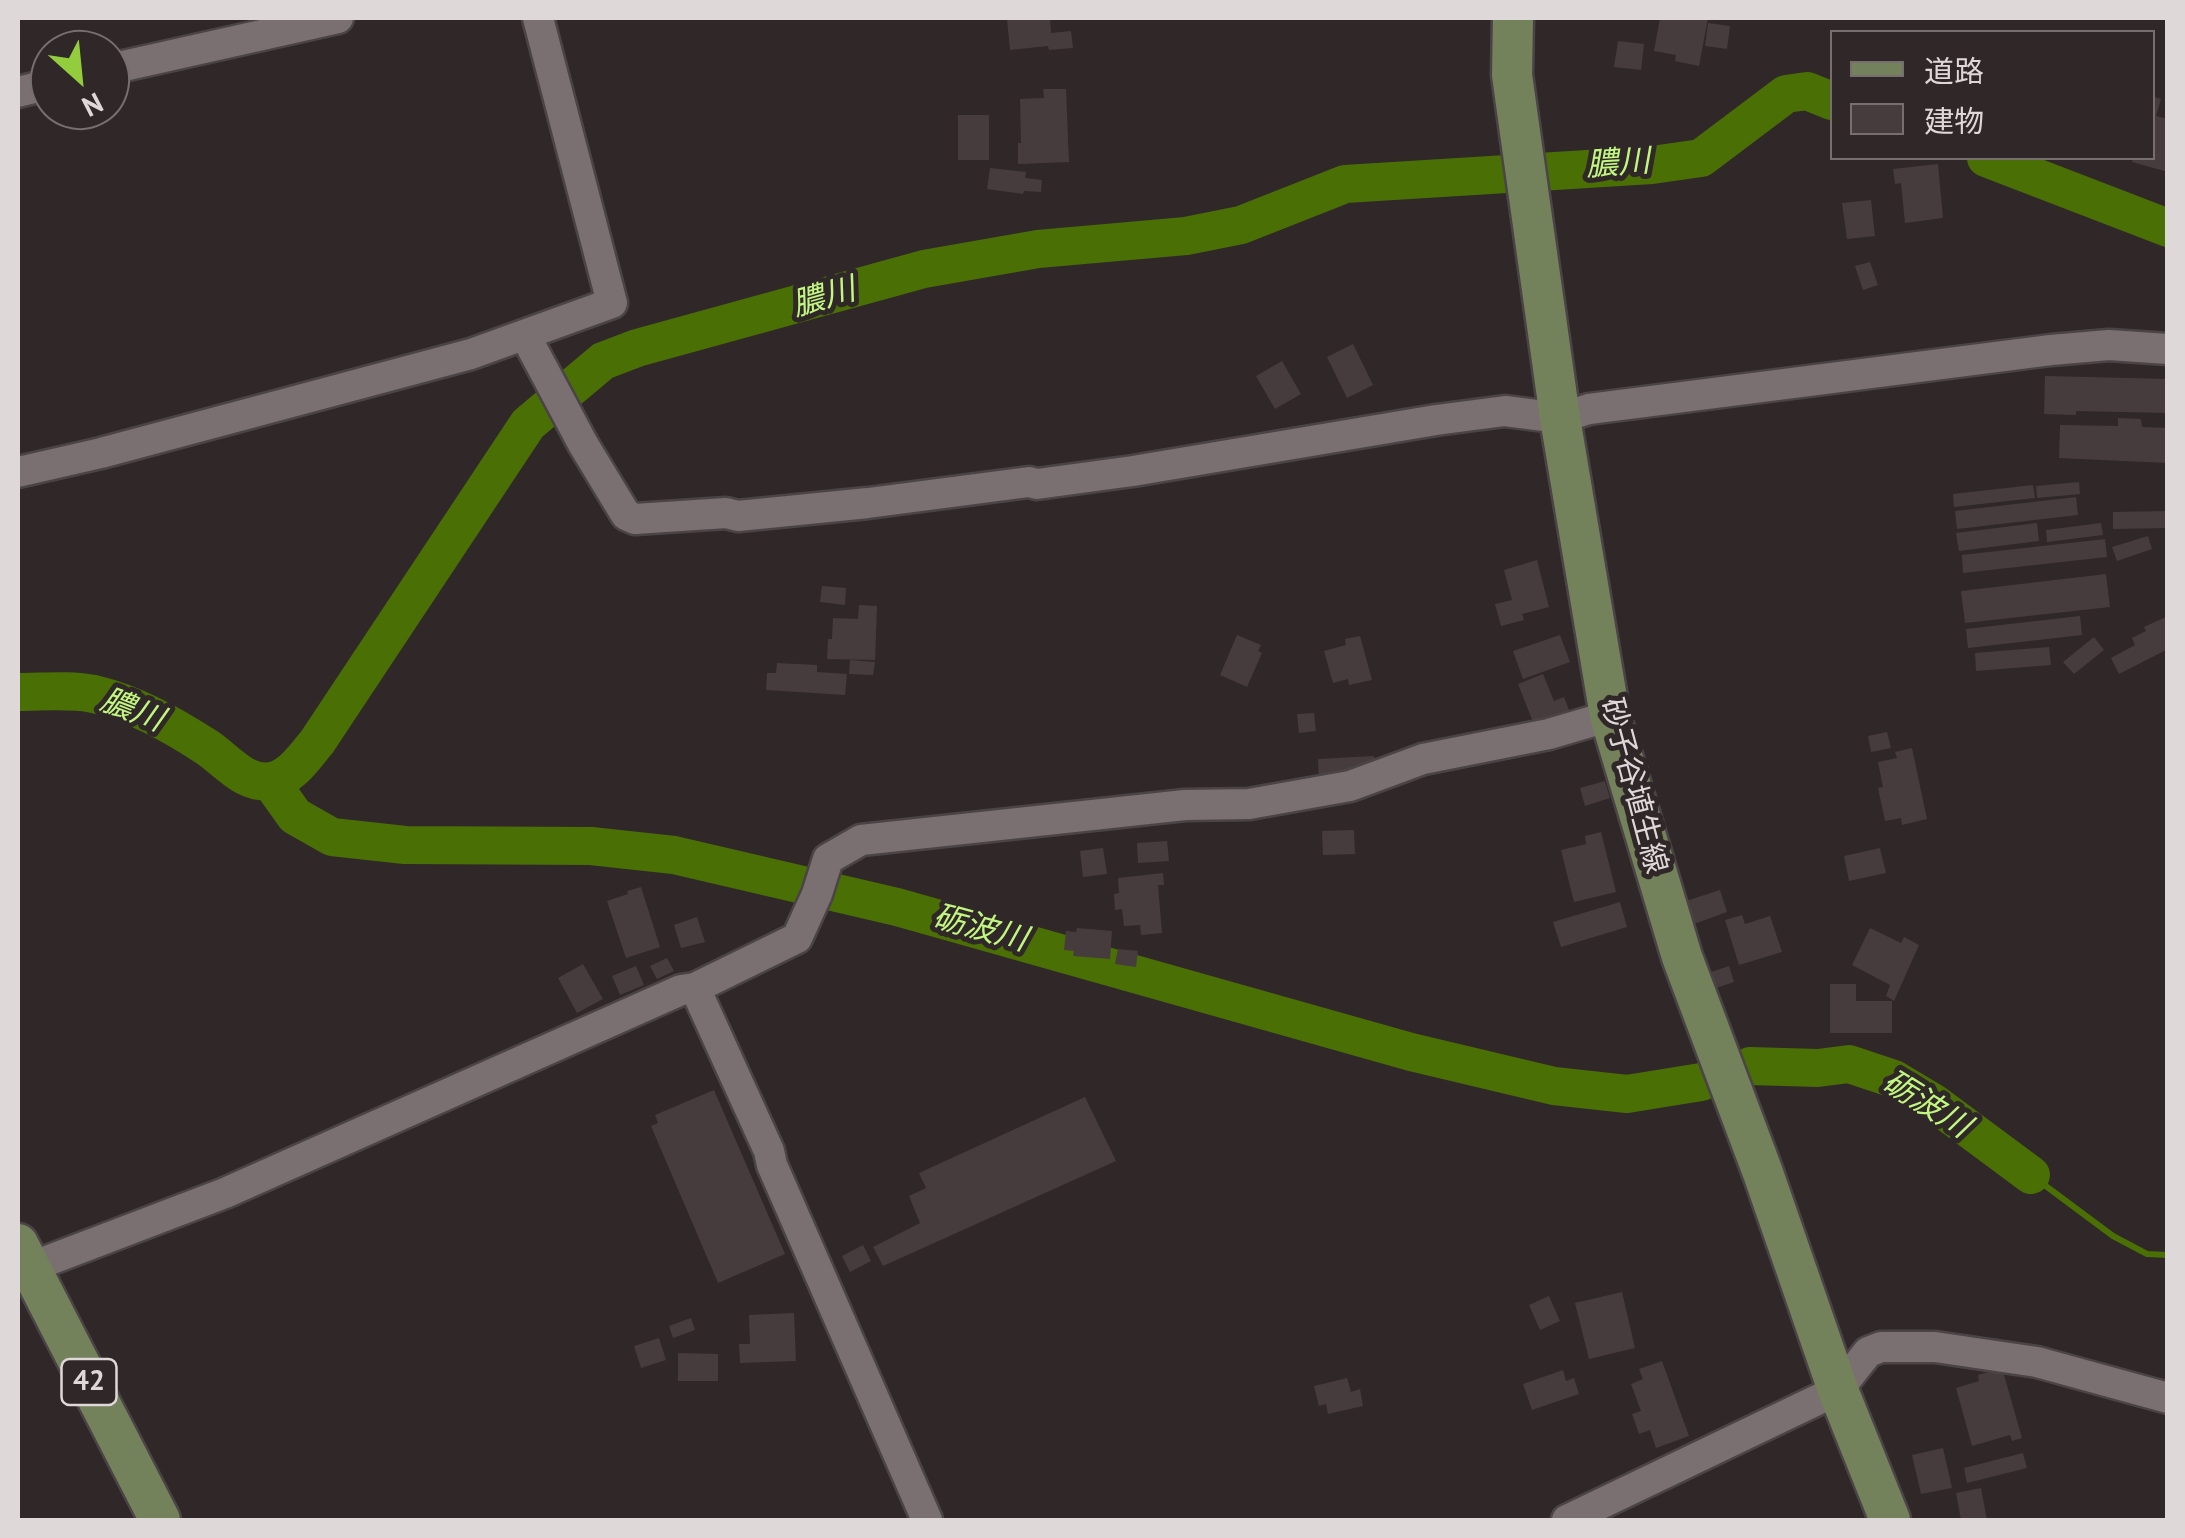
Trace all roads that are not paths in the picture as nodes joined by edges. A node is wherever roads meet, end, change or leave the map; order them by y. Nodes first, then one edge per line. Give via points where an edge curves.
1 (338, 18) edge
2 (538, 18) edge
3 (1513, 18) edge
4 (130, 65) edge
5 (527, 339) junction
6 (2168, 349) edge
7 (1560, 418) junction
8 (18, 472) edge
9 (1610, 716) junction
10 (695, 988) junction
11 (21, 1260) edge
12 (1838, 1390) junction
13 (2168, 1398) edge
14 (160, 1520) edge
15 (927, 1520) edge
16 (1567, 1520) edge
17 (1890, 1520) edge

1 - 4 street
2 - 5 street via 612,302
3 - 7 main road, 砂子谷埴生線 via 1512,74
5 - 7 street via 583,444 626,515 635,519 738,516 1037,484 1505,412
5 - 8 street
6 - 7 street via 2051,350
7 - 9 main road, 砂子谷埴生線
9 - 10 street via 1424,759 1350,786 1249,804 861,840 828,859 797,938
9 - 12 main road, 砂子谷埴生線 via 1682,957
10 - 11 street via 225,1193
10 - 15 street
11 - 14 main road, 42
12 - 13 street via 1868,1352 1935,1346 2037,1362
12 - 16 street
12 - 17 main road, 砂子谷埴生線

